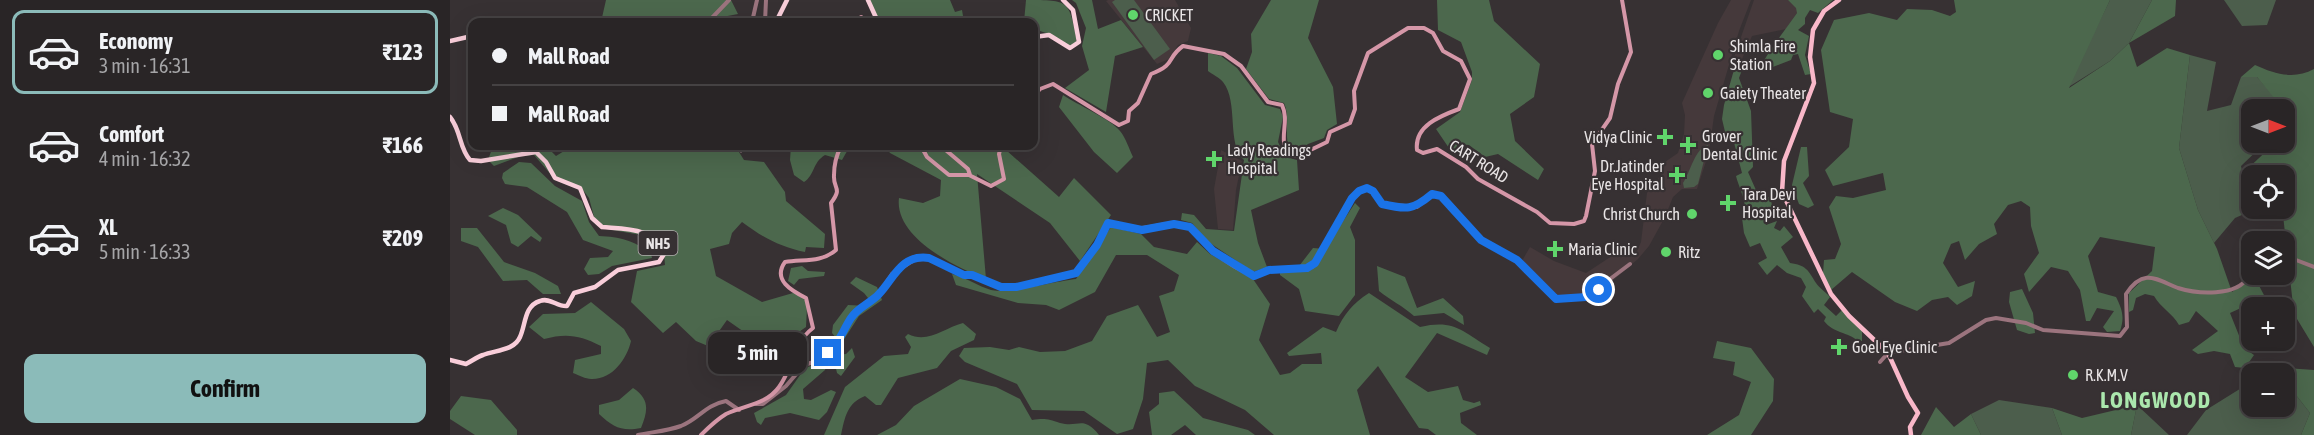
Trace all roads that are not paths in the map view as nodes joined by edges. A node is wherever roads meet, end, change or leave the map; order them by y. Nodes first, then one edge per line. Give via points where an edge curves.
1 (729, 0) edge
2 (757, 0) edge
3 (766, 0) edge
4 (787, 0) edge
5 (868, 0) edge
6 (1063, 0) edge
7 (1622, 0) edge
8 (1839, 0) edge
9 (712, 18) edge
10 (753, 18) edge
11 (765, 18) edge
12 (778, 18) edge
13 (876, 18) edge
14 (1038, 36) edge
15 (468, 37) edge
16 (450, 40) edge
17 (1038, 91) edge
18 (450, 117) edge
19 (840, 150) edge
20 (923, 150) edge
21 (945, 150) edge
22 (1000, 150) edge
23 (970, 176) junction
24 (2295, 260) edge
25 (1630, 264) dead end
26 (2314, 267) edge
27 (2241, 283) edge
28 (1888, 353) junction
29 (450, 360) edge
30 (1880, 362) dead end
31 (756, 404) junction
32 (740, 410) junction
33 (1911, 433) edge
34 (638, 435) edge
35 (701, 435) edge

1 - 9 street
2 - 10 street
3 - 11 street
4 - 12 highway
5 - 13 highway
6 - 14 highway via 1072,10 1079,42 1070,48 1049,35
7 - 17 main road, CART ROAD via 1631,52 1610,118 1592,144 1595,171 1587,216 1574,224 1550,223 1437,149 1423,153 1417,150 1417,139 1426,125 1459,110 1470,79 1461,61 1443,51 1434,33 1424,28 1408,28 1372,48 1354,91 1355,109 1350,123 1330,132 1327,142 1298,156 1288,154 1283,146 1286,114 1282,105 1268,102 1241,66 1215,51 1183,46 1177,50 1166,68 1151,74 1138,103 1129,111 1128,121 1119,124 1053,84
8 - 28 main road via 1824,11 1813,30 1810,57 1814,83 1784,161 1781,185 1796,225 1831,294
15 - 16 highway
18 - 29 highway, NH5 via 470,160 536,153 555,178 580,188 596,223 645,232 664,254 659,262 618,270 595,287 574,293 567,306 539,301 526,315 519,338 505,349 466,364
19 - 31 main road via 833,177 838,189 831,203 836,250 806,262 785,262 780,268 786,285 806,298 813,328 802,336 779,387
20 - 23 main road via 949,174
21 - 23 main road via 968,169
22 - 23 main road via 1004,180 1001,183 991,186
24 - 26 street
25 - 31 street via 1586,297 1556,299 1517,260 1481,240 1437,194 1417,207 1396,207 1382,204 1373,191 1363,189 1352,198 1312,267 1269,270 1254,276 1213,251 1190,227 1174,224 1142,230 1111,222 1076,273 1016,287 994,286 929,258 914,260 892,274 878,296 852,315 835,348 820,360 804,365 783,390 763,404
27 - 28 street via 2226,291 2186,290 2160,279 2138,281 2126,294 2127,327 2120,336 2043,330 1996,318 1949,343
28 - 30 street
28 - 33 main road via 1918,413
31 - 32 main road
32 - 34 street via 726,401 717,402 681,426
32 - 35 main road via 716,421

